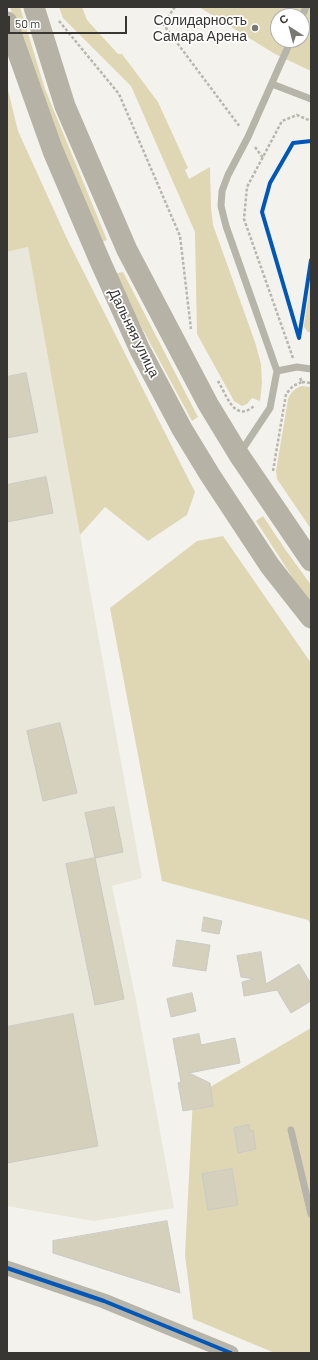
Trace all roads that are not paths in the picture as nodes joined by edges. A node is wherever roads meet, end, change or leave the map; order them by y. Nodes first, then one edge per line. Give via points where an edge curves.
1 (34, 7) edge
2 (7, 22) edge
3 (288, 48) edge
4 (272, 84) junction
5 (311, 99) edge
6 (127, 250) junction
7 (100, 261) junction
8 (311, 369) edge
9 (277, 371) junction
10 (239, 455) junction
11 (210, 475) junction
12 (311, 561) edge
13 (311, 618) edge
14 (291, 1130) dead end
15 (311, 1214) edge
16 (7, 1268) edge
17 (231, 1353) edge

1 - 6 main road via 65,106
2 - 7 main road, Дальняя улица via 53,151
3 - 4 lane
4 - 5 lane
4 - 9 lane via 226,180 221,206
6 - 7 main road
6 - 10 main road via 208,404
7 - 11 main road, Дальняя улица via 140,350
8 - 9 lane via 297,367
9 - 10 lane via 270,408
10 - 11 main road
10 - 12 main road
11 - 13 main road, Дальняя улица via 270,566
14 - 15 lane
16 - 17 street via 104,1301

